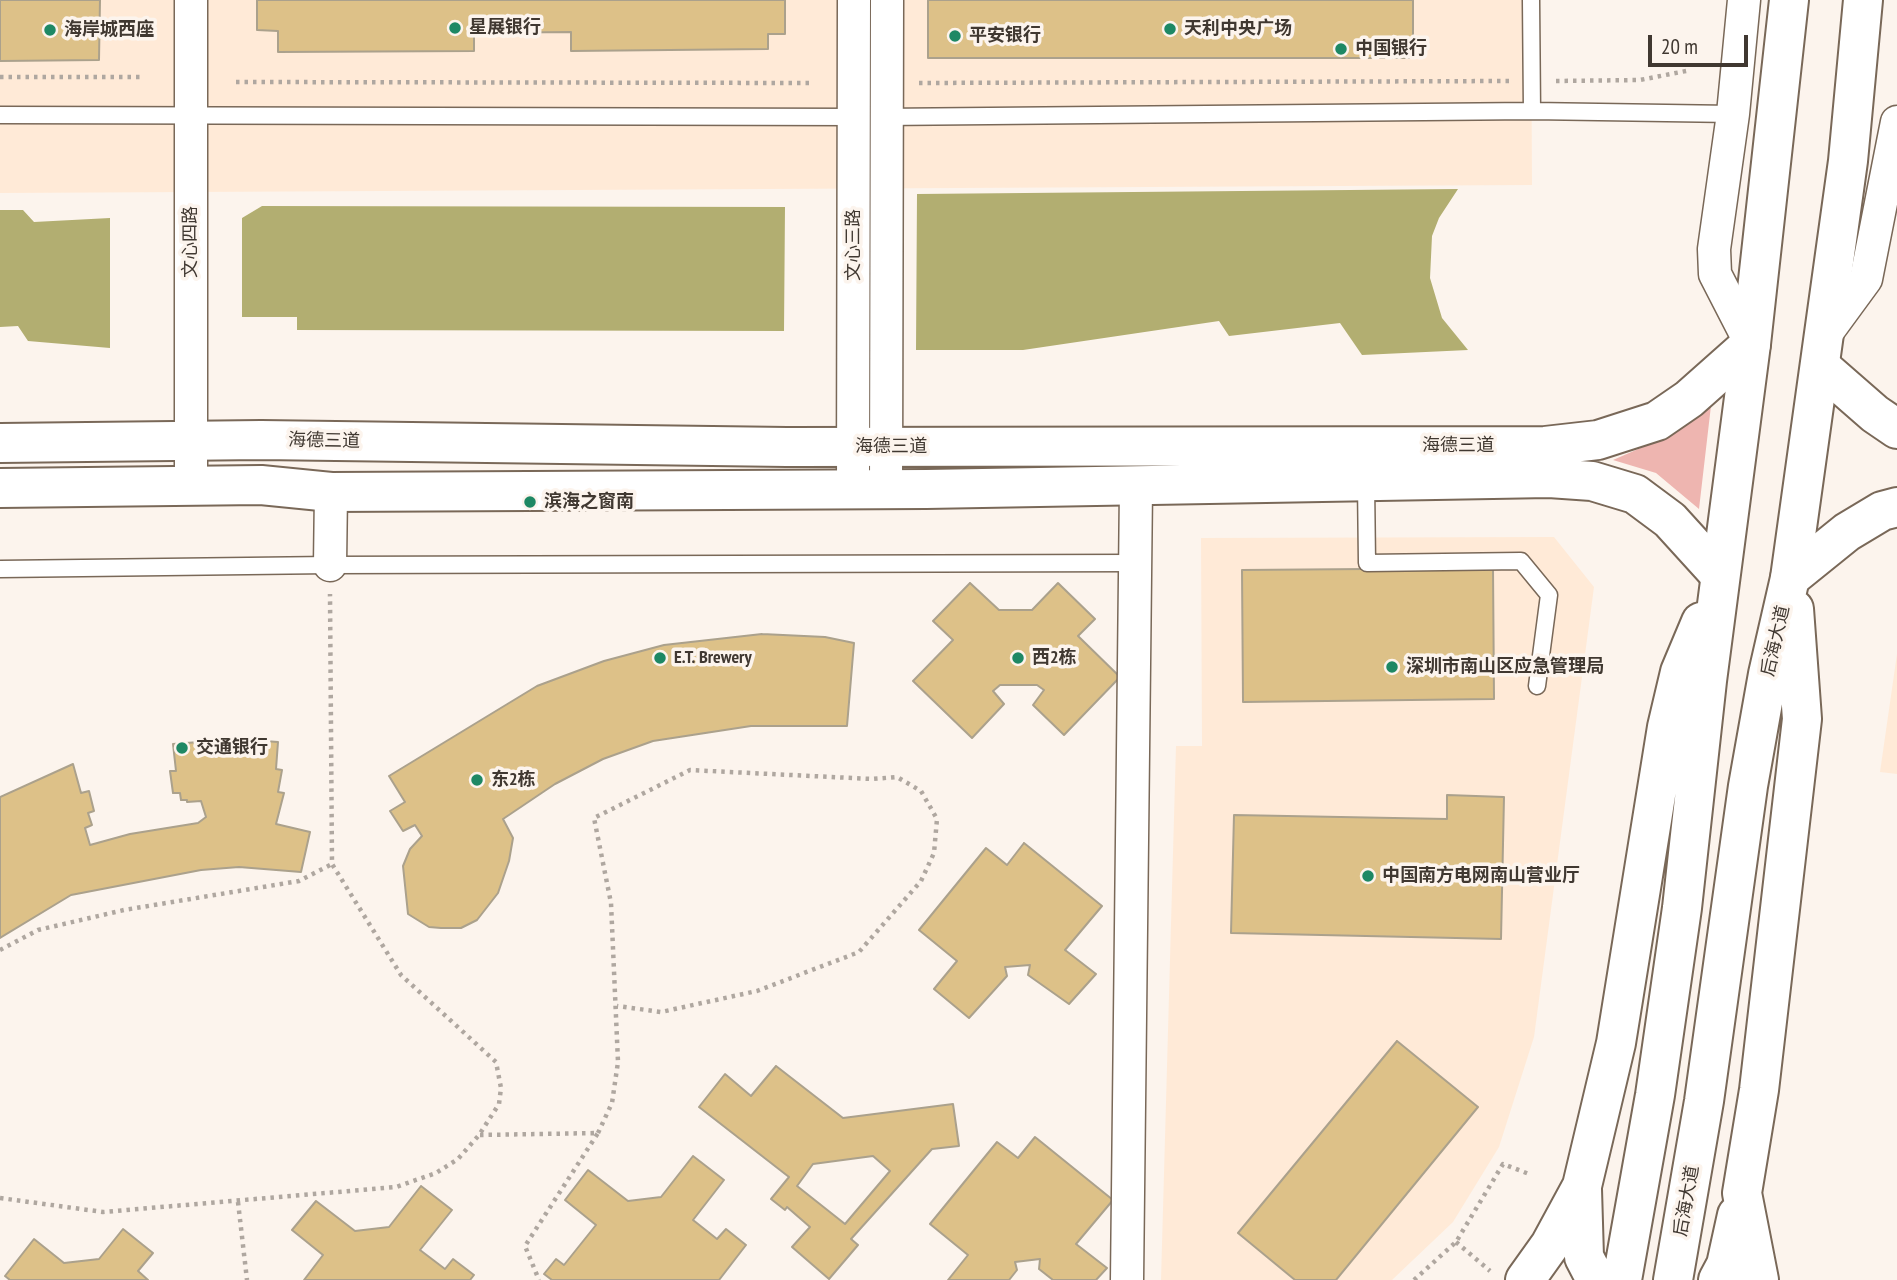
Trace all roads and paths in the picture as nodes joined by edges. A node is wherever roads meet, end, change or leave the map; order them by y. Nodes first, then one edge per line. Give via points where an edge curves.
1 (191, 0) edge
2 (854, 0) edge
3 (887, 0) edge
4 (1531, 0) edge
5 (1744, 0) edge
6 (1789, 0) edge
7 (1863, 0) edge
8 (1691, 69) dead end
9 (0, 77) edge
10 (143, 77) dead end
11 (1531, 81) junction
12 (236, 82) dead end
13 (813, 83) dead end
14 (908, 83) dead end
15 (1532, 111) junction
16 (1733, 114) junction
17 (0, 115) edge
18 (191, 115) junction
19 (854, 117) junction
20 (887, 117) junction
21 (1897, 122) edge
22 (1751, 344) junction
23 (1822, 351) junction
24 (1897, 429) edge
25 (191, 440) junction
26 (0, 443) edge
27 (870, 447) junction
28 (1366, 483) junction
29 (191, 485) junction
30 (0, 488) edge
31 (1136, 488) junction
32 (870, 489) junction
33 (331, 492) junction
34 (1897, 507) edge
35 (1136, 563) junction
36 (330, 565) junction
37 (0, 569) edge
38 (1720, 575) junction
39 (1790, 578) junction
40 (1536, 685) dead end
41 (332, 864) junction
42 (0, 950) edge
43 (617, 1006) junction
44 (598, 1133) junction
45 (479, 1135) junction
46 (1529, 1174) dead end
47 (1582, 1186) junction
48 (1742, 1194) junction
49 (0, 1198) edge
50 (238, 1202) junction
51 (1456, 1242) junction
52 (1509, 1276) edge
53 (247, 1280) edge
54 (539, 1280) edge
55 (1127, 1280) edge
56 (1414, 1280) edge
57 (1596, 1280) edge
58 (1622, 1280) edge
59 (1673, 1280) edge
60 (1718, 1280) edge
61 (1759, 1280) edge

1 - 18 street, 文心四路
2 - 19 street, 文心三路
3 - 20 street, 文心三路
4 - 11 lane
5 - 16 street
6 - 22 main road
7 - 23 main road, 后海大道 via 1848,161
8 - 11 path via 1640,80
9 - 10 path
11 - 14 path
11 - 15 lane
12 - 13 path
15 - 16 lane
15 - 20 lane
16 - 22 street via 1714,249 1715,274
17 - 18 lane
18 - 19 lane
18 - 25 street, 文心四路
19 - 20 lane
19 - 27 street, 文心三路
20 - 27 street, 文心三路
21 - 23 street via 1866,279
22 - 27 main road, 海德三道 via 1657,421 1572,444
22 - 38 main road
23 - 24 main road via 1875,414
23 - 39 main road, 后海大道
25 - 26 main road, 海德三道
25 - 27 main road, 海德三道
25 - 29 street, 文心四路
27 - 32 street, 文心三路
28 - 31 main road, 海德三道
28 - 38 main road, 海德三道 via 1592,481 1635,494 1670,520
28 - 40 lane via 1367,563 1521,561 1549,595
29 - 30 main road, 海德三道
29 - 33 main road, 海德三道
31 - 32 main road, 海德三道
31 - 35 street
32 - 33 main road, 海德三道
33 - 36 street
34 - 39 main road via 1847,532
35 - 36 lane
35 - 55 street
36 - 37 lane
36 - 41 path
38 - 47 main road via 1680,672 1667,727 1616,1043
38 - 58 main road via 1655,1095
39 - 48 main road via 1802,686 1801,719 1759,1090
39 - 59 main road, 后海大道 via 1748,786 1706,1088
41 - 42 path via 299,881 124,910 38,930
41 - 45 path via 401,975 496,1062 499,1104
43 - 43 path via 611,902 594,818 690,770 897,778 921,791 937,819 934,853 920,881 859,952 758,991 661,1012
43 - 44 path via 618,1062 612,1103
44 - 45 path
44 - 54 path via 525,1246
45 - 50 path via 458,1159 396,1188
46 - 51 path via 1503,1164
47 - 52 main road via 1550,1245
47 - 57 main road via 1584,1257
48 - 60 main road via 1726,1265
48 - 61 main road
49 - 50 path via 103,1212
50 - 53 path
51 - 52 path
51 - 56 path

